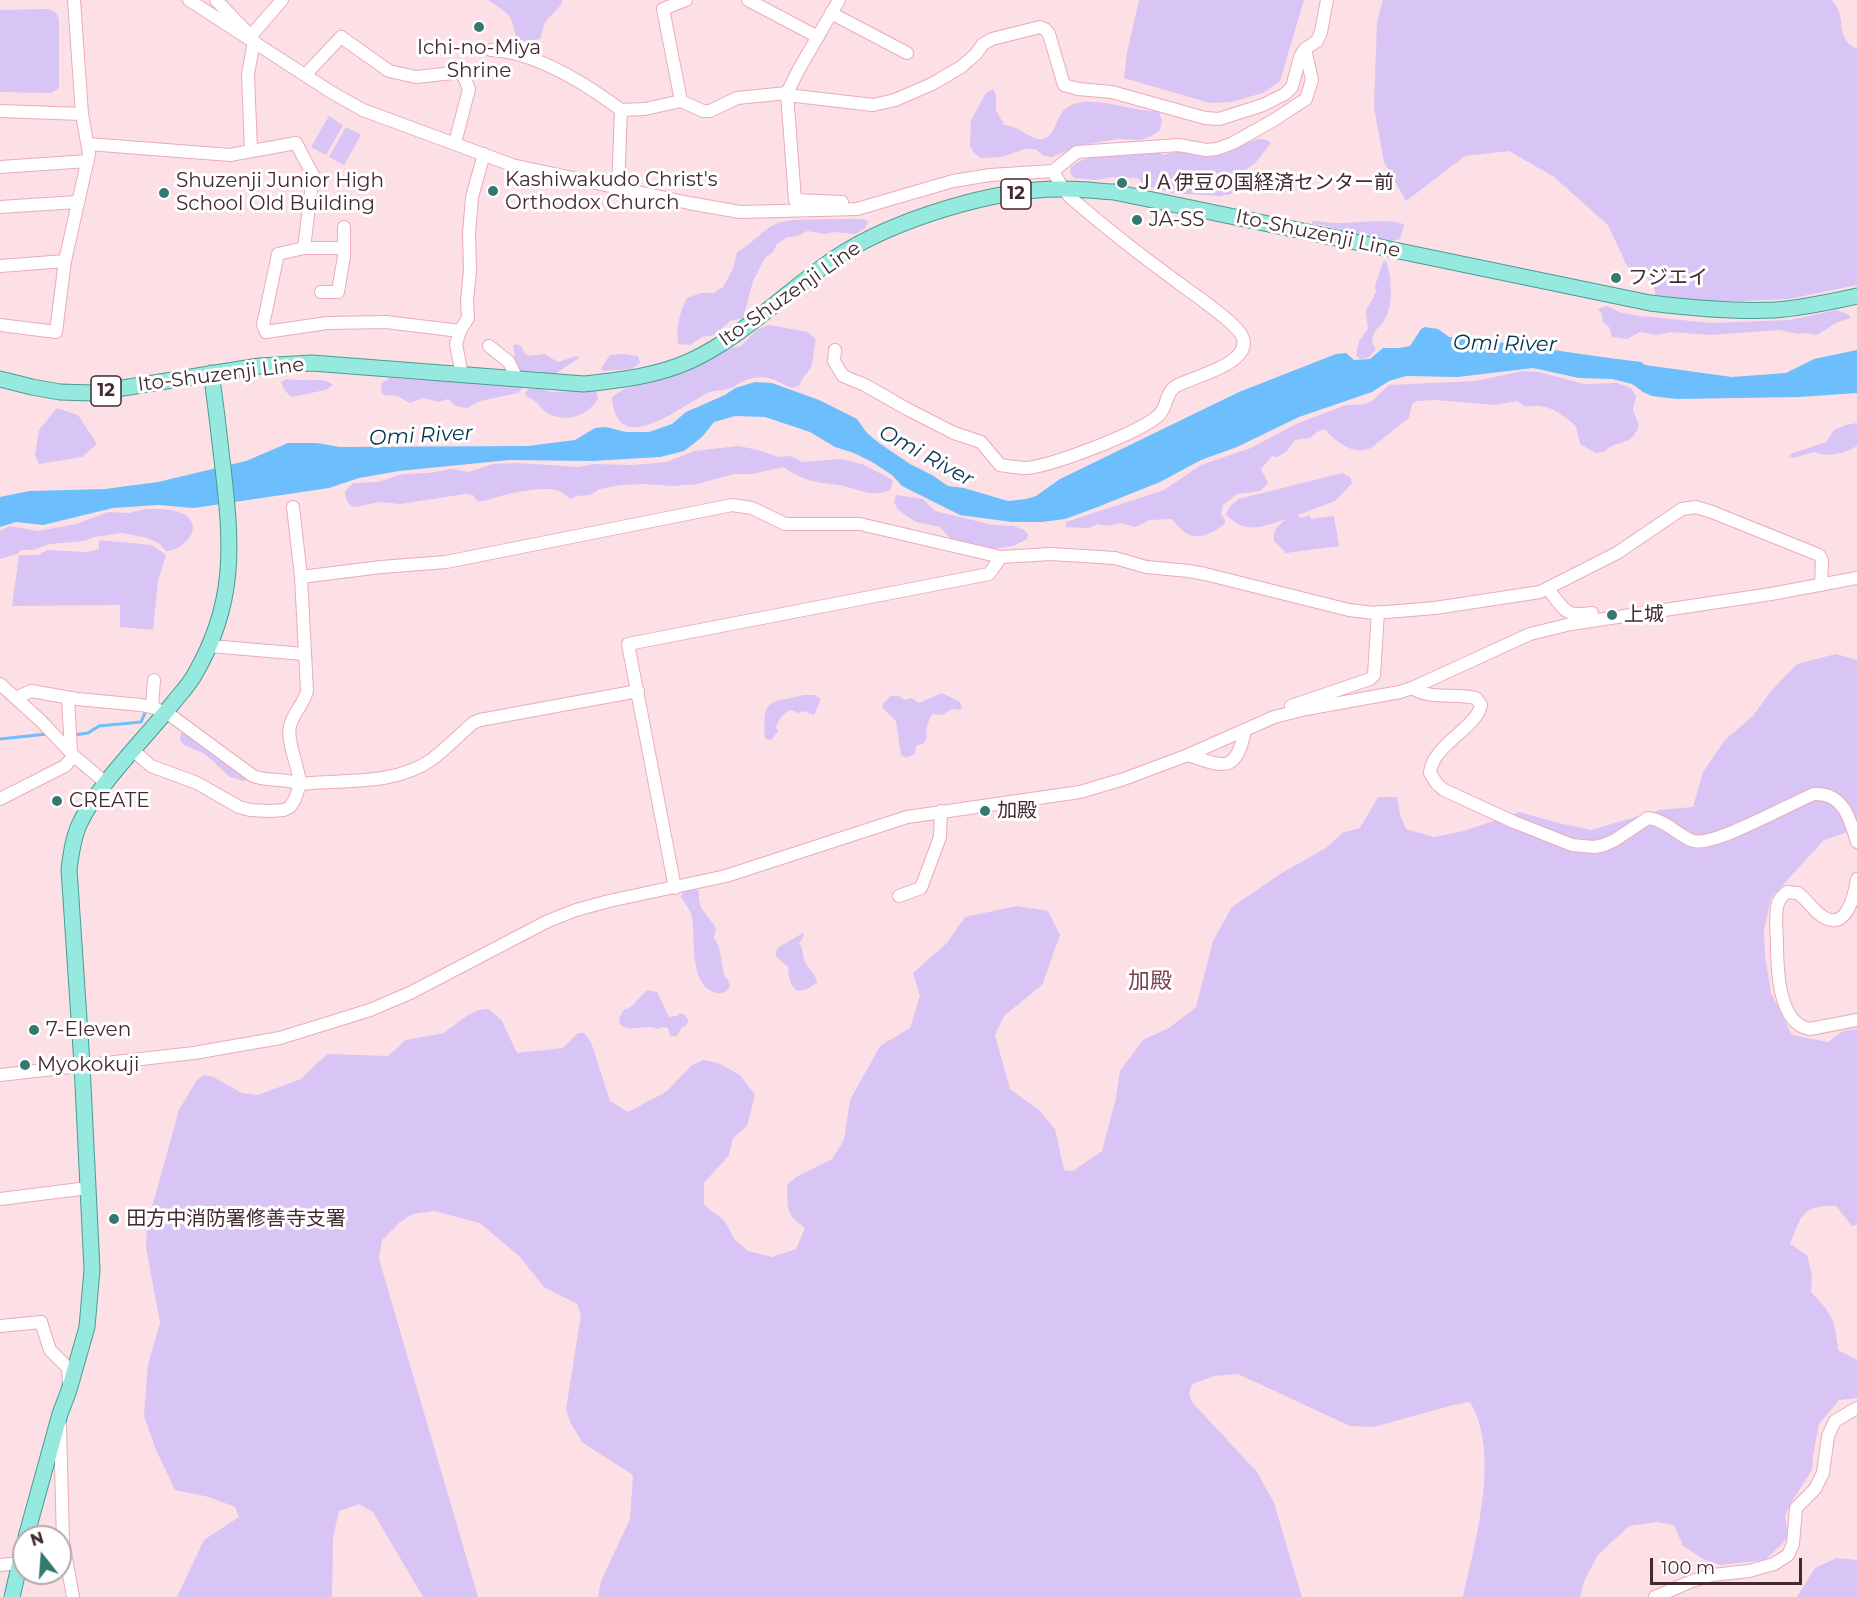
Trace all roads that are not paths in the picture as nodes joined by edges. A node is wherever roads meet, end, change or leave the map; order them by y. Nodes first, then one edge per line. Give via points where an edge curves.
1 (74, 0) edge
2 (189, 0) edge
3 (216, 0) edge
4 (282, 0) edge
5 (686, 0) edge
6 (748, 0) edge
7 (839, 0) edge
8 (1327, 0) edge
9 (831, 13) junction
10 (818, 37) junction
11 (251, 40) junction
12 (1305, 49) junction
13 (491, 50) dead end
14 (907, 53) dead end
15 (306, 74) junction
16 (787, 94) junction
17 (681, 101) junction
18 (621, 110) junction
19 (0, 111) edge
20 (82, 114) junction
21 (455, 143) junction
22 (88, 144) junction
23 (251, 152) junction
24 (484, 154) junction
25 (88, 160) junction
26 (0, 167) edge
27 (1053, 171) junction
28 (618, 189) junction
29 (1063, 189) junction
30 (77, 202) junction
31 (0, 207) edge
32 (857, 209) junction
33 (344, 227) dead end
34 (304, 248) junction
35 (342, 248) junction
36 (65, 261) junction
37 (0, 266) edge
38 (321, 292) dead end
39 (1857, 296) edge
40 (0, 325) edge
41 (460, 331) junction
42 (489, 346) dead end
43 (835, 350) dead end
44 (211, 373) junction
45 (462, 375) junction
46 (0, 379) edge
47 (517, 379) junction
48 (293, 507) dead end
49 (1001, 557) junction
50 (301, 577) junction
51 (1857, 578) edge
52 (1821, 585) junction
53 (1548, 589) junction
54 (1378, 612) junction
55 (1629, 615) junction
56 (210, 646) junction
57 (304, 654) junction
58 (154, 680) dead end
59 (1412, 688) junction
60 (638, 691) junction
61 (6, 692) edge
62 (68, 698) junction
63 (161, 711) junction
64 (1270, 719) junction
65 (1245, 730) junction
66 (134, 751) junction
67 (73, 754) junction
68 (1188, 755) junction
69 (106, 783) junction
70 (300, 784) junction
71 (0, 799) edge
72 (941, 811) junction
73 (1857, 842) edge
74 (1857, 879) edge
75 (675, 888) junction
76 (899, 896) dead end
77 (1857, 1020) edge
78 (82, 1064) junction
79 (0, 1075) edge
80 (88, 1188) junction
81 (0, 1199) edge
82 (0, 1326) edge
83 (69, 1390) junction
84 (1857, 1408) edge
85 (60, 1414) junction
86 (29, 1525) edge
87 (72, 1597) edge
88 (1655, 1597) edge

1 - 20 street
2 - 11 street
3 - 11 street
4 - 11 street
5 - 17 street via 663,9
6 - 10 street
7 - 9 street
8 - 12 street via 1317,41
9 - 10 street
9 - 14 street
10 - 16 street
11 - 15 street
11 - 23 street
12 - 16 street via 1292,87 1285,94 1219,118 1205,118 1112,92 1064,85 1049,34 1040,27 992,39 961,68 894,100 873,105
12 - 27 street via 1312,80 1306,99 1233,143 1206,150 1179,145 1077,152
13 - 18 street via 507,51 557,69
15 - 21 street via 363,110
15 - 21 street via 341,37 389,71 416,76 462,72 469,89
16 - 17 street via 737,98 710,111
16 - 32 street via 795,200 855,202
17 - 18 street
18 - 28 street
19 - 20 street
20 - 22 street
21 - 24 street
22 - 23 street via 201,154
22 - 25 street
23 - 34 street via 296,143 313,175
24 - 28 street via 512,165
24 - 41 street via 472,197 468,318
25 - 26 street
25 - 30 street
27 - 29 street
27 - 32 street via 953,181
28 - 32 street via 740,212
29 - 39 main road, Ito-Shuzenji Line / 12 via 1114,192 1650,303 1700,309 1775,310
29 - 43 street via 1239,331 1244,346 1239,355 1228,364 1174,387 1160,416 1149,422 1072,456 1025,468 1000,465 981,442 954,433 843,376 834,361
29 - 47 main road, Ito-Shuzenji Line / 12 via 968,202 878,235 836,258 735,334 690,361 662,371 584,384
30 - 31 street
30 - 36 street
33 - 35 street
34 - 35 street
34 - 41 street via 278,254 264,325 266,332 327,322 386,322
35 - 38 street via 338,292
36 - 37 street
36 - 40 street via 56,332
41 - 45 street via 456,344
42 - 47 street via 509,362
44 - 45 main road, Ito-Shuzenji Line / 12 via 312,363
44 - 46 main road, Ito-Shuzenji Line / 12 via 92,393 50,390
44 - 56 main road via 230,545 226,594
45 - 47 main road, Ito-Shuzenji Line / 12
48 - 50 street
49 - 50 street via 860,524 785,524 752,508 732,505 446,562
49 - 54 street via 1051,554 1115,558 1146,567 1222,578 1349,610
49 - 60 street via 989,574 628,644
50 - 57 street
51 - 52 street
52 - 53 street via 1819,555 1712,512 1689,507 1617,553
52 - 55 street
53 - 54 street via 1435,608
53 - 55 street via 1571,614 1623,610
54 - 64 street via 1374,675 1370,679 1291,706
55 - 59 street via 1530,634
56 - 57 street
56 - 63 main road via 194,676
57 - 70 street via 307,691 289,730
58 - 63 street
59 - 64 street
59 - 73 street via 1422,693 1476,698 1481,705 1476,716 1434,761 1430,773 1437,784 1572,846 1604,845 1648,818 1693,841 1706,840 1824,793 1840,803
60 - 70 street via 480,720 432,759 395,777
60 - 75 street
61 - 62 street via 31,691
61 - 67 street
62 - 63 street
62 - 67 street
63 - 66 main road
63 - 70 street via 253,776
64 - 65 street
65 - 68 street
65 - 68 street via 1239,755 1231,762 1218,764
66 - 69 main road
66 - 70 street via 151,766 197,783 250,810 290,807
67 - 69 street
67 - 71 street via 65,766
68 - 72 street via 1080,792
69 - 78 main road via 78,827 69,869
72 - 75 street via 907,817 753,868
72 - 76 street via 940,837 921,888
74 - 77 street via 1851,906 1836,919 1821,915 1798,893 1787,892 1778,902 1776,929 1779,984 1795,1021 1809,1029
75 - 78 street via 609,901 548,921 410,993 324,1026 241,1046
78 - 79 street
78 - 80 main road
80 - 81 street
80 - 83 main road via 91,1297 87,1327
82 - 83 street via 41,1322 50,1350 68,1368
83 - 85 main road
84 - 88 street via 1835,1421 1828,1436 1823,1473 1815,1489 1796,1508 1793,1544 1788,1555 1774,1564 1712,1575
85 - 86 main road
85 - 87 street via 63,1541

